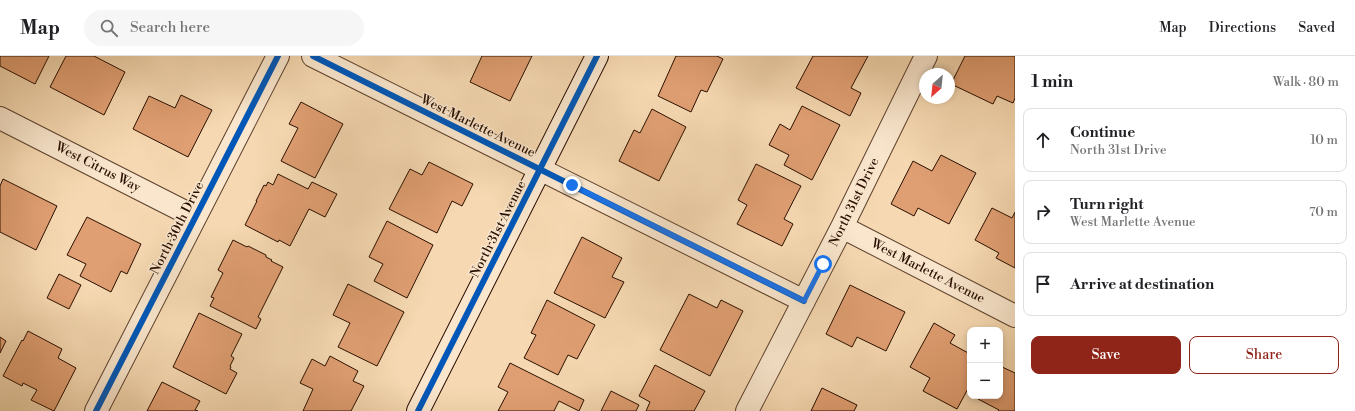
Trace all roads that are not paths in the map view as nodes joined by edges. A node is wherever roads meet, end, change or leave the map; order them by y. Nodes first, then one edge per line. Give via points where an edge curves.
1 (278, 56) edge
2 (313, 56) edge
3 (597, 56) edge
4 (926, 56) edge
5 (0, 118) edge
6 (540, 169) junction
7 (195, 217) junction
8 (842, 227) junction
9 (804, 301) junction
10 (1015, 316) edge
11 (96, 411) edge
12 (418, 411) edge
13 (747, 411) edge

1 - 7 street, North 30th Drive
2 - 6 street, West Marlette Avenue
3 - 6 street, North 31st Avenue
4 - 8 street, North 31st Drive
5 - 7 street, West Citrus Way
6 - 9 street, West Marlette Avenue
6 - 12 street, North 31st Avenue
7 - 11 street, North 30th Drive
8 - 9 street, North 31st Drive
8 - 10 street, West Marlette Avenue
9 - 13 street, North 31st Drive

